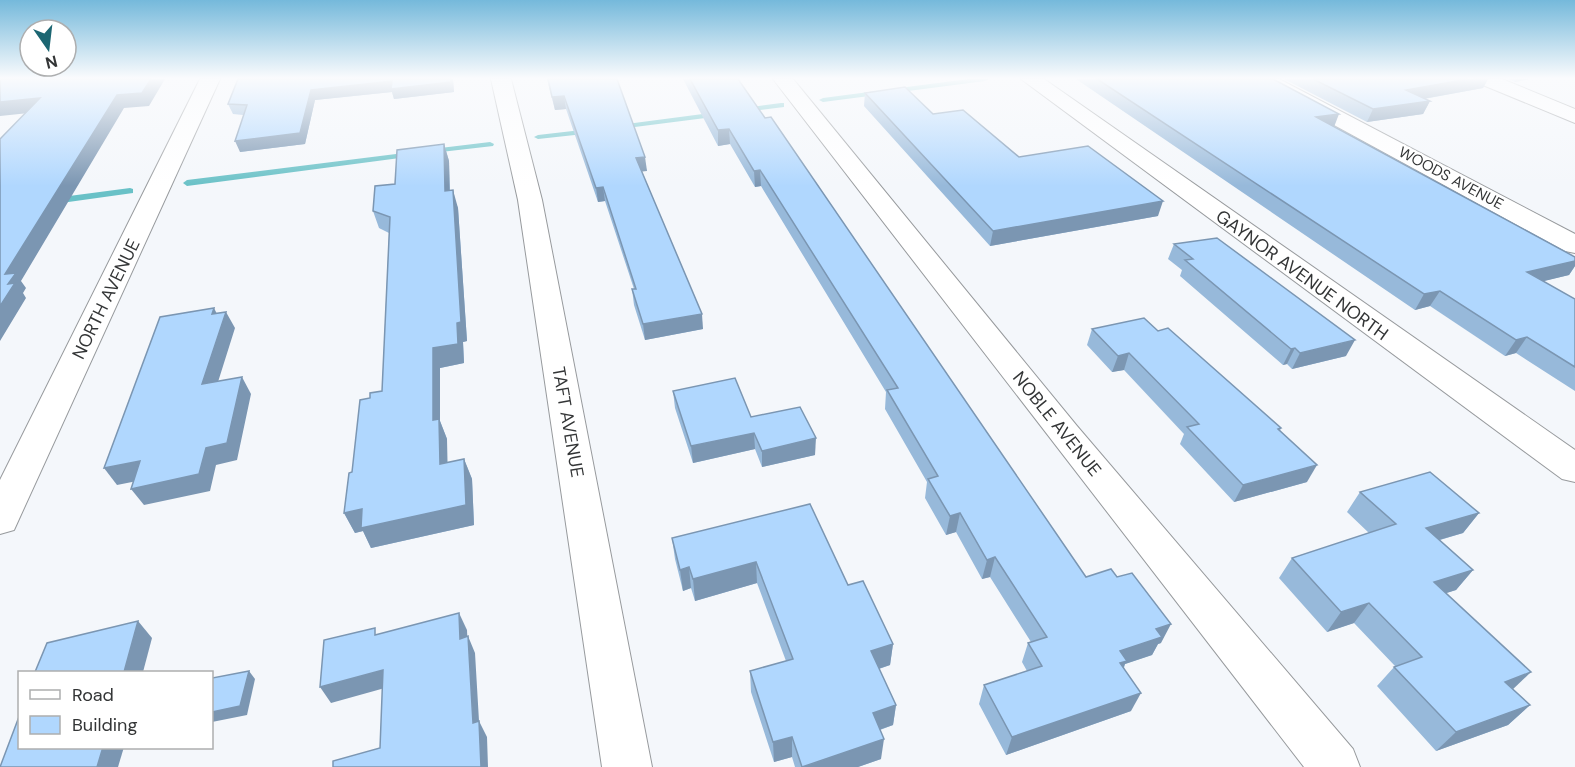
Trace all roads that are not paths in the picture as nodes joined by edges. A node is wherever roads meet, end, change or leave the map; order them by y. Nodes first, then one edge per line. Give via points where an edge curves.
1 (193, 115) edge
2 (510, 115) edge
3 (811, 115) edge
4 (1081, 115) edge
5 (1331, 115) edge
6 (1575, 245) edge
7 (1575, 469) edge
8 (0, 519) edge
9 (627, 767) edge
10 (1335, 767) edge

1 - 8 street, NORTH AVENUE
2 - 9 street, TAFT AVENUE via 530,200
3 - 10 street, NOBLE AVENUE
4 - 7 street, GAYNOR AVENUE NORTH
5 - 6 street, WOODS AVENUE

